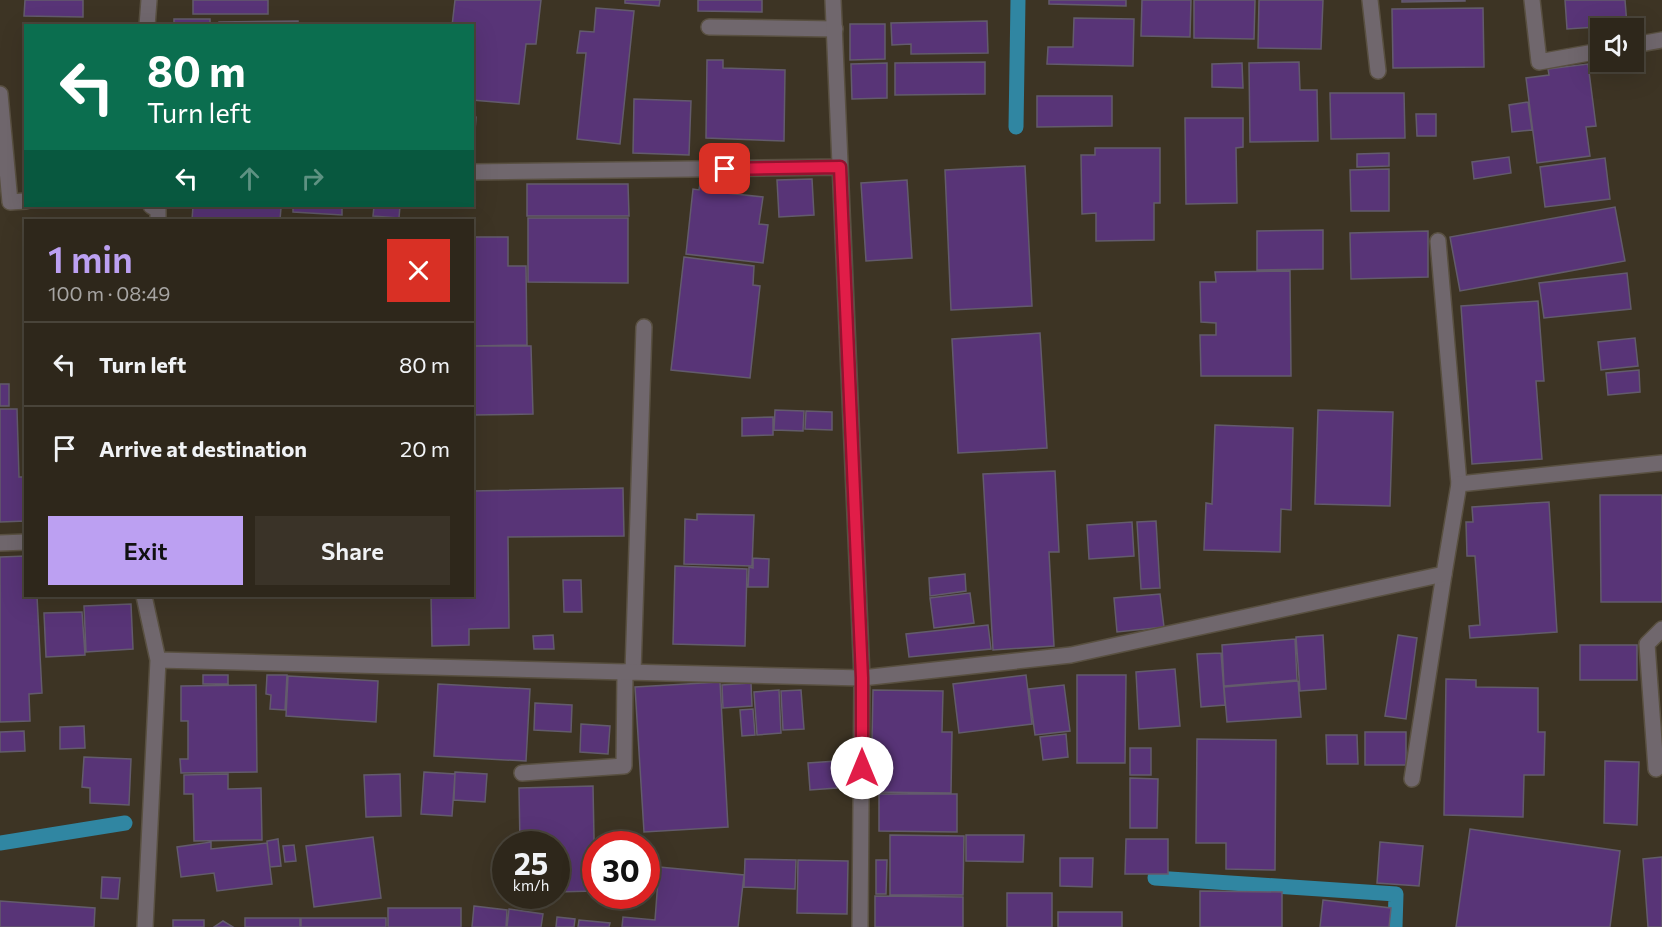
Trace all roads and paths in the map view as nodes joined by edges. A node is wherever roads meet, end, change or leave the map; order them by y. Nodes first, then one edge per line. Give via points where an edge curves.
1 (149, 0) edge
2 (833, 0) edge
3 (1370, 0) edge
4 (1532, 0) edge
5 (147, 24) edge
6 (709, 27) dead end
7 (834, 29) junction
8 (1662, 40) edge
9 (1644, 43) edge
10 (1590, 53) edge
11 (1378, 71) dead end
12 (0, 94) edge
13 (840, 167) junction
14 (474, 172) edge
15 (24, 201) edge
16 (5, 204) edge
17 (153, 207) edge
18 (158, 219) edge
19 (1438, 241) dead end
20 (644, 327) dead end
21 (1662, 463) edge
22 (1459, 484) junction
23 (24, 542) edge
24 (0, 543) edge
25 (1444, 574) junction
26 (144, 597) edge
27 (1662, 629) edge
28 (158, 660) junction
29 (629, 672) junction
30 (862, 678) junction
31 (1656, 769) dead end
32 (522, 773) dead end
33 (1412, 779) dead end
34 (146, 927) edge
35 (860, 927) edge

1 - 5 street
2 - 7 street
3 - 11 street
4 - 10 street via 1539,62
6 - 7 street
7 - 13 street
8 - 9 street
12 - 16 street
13 - 14 street
13 - 30 street
15 - 16 street
17 - 18 street via 159,210
19 - 22 street
20 - 29 street
21 - 22 street
22 - 25 street
23 - 24 street
25 - 30 street via 1071,655
25 - 33 street
26 - 28 street
27 - 31 street via 1647,644
28 - 29 street
28 - 34 street
29 - 30 street
29 - 32 street via 624,766
30 - 35 street

